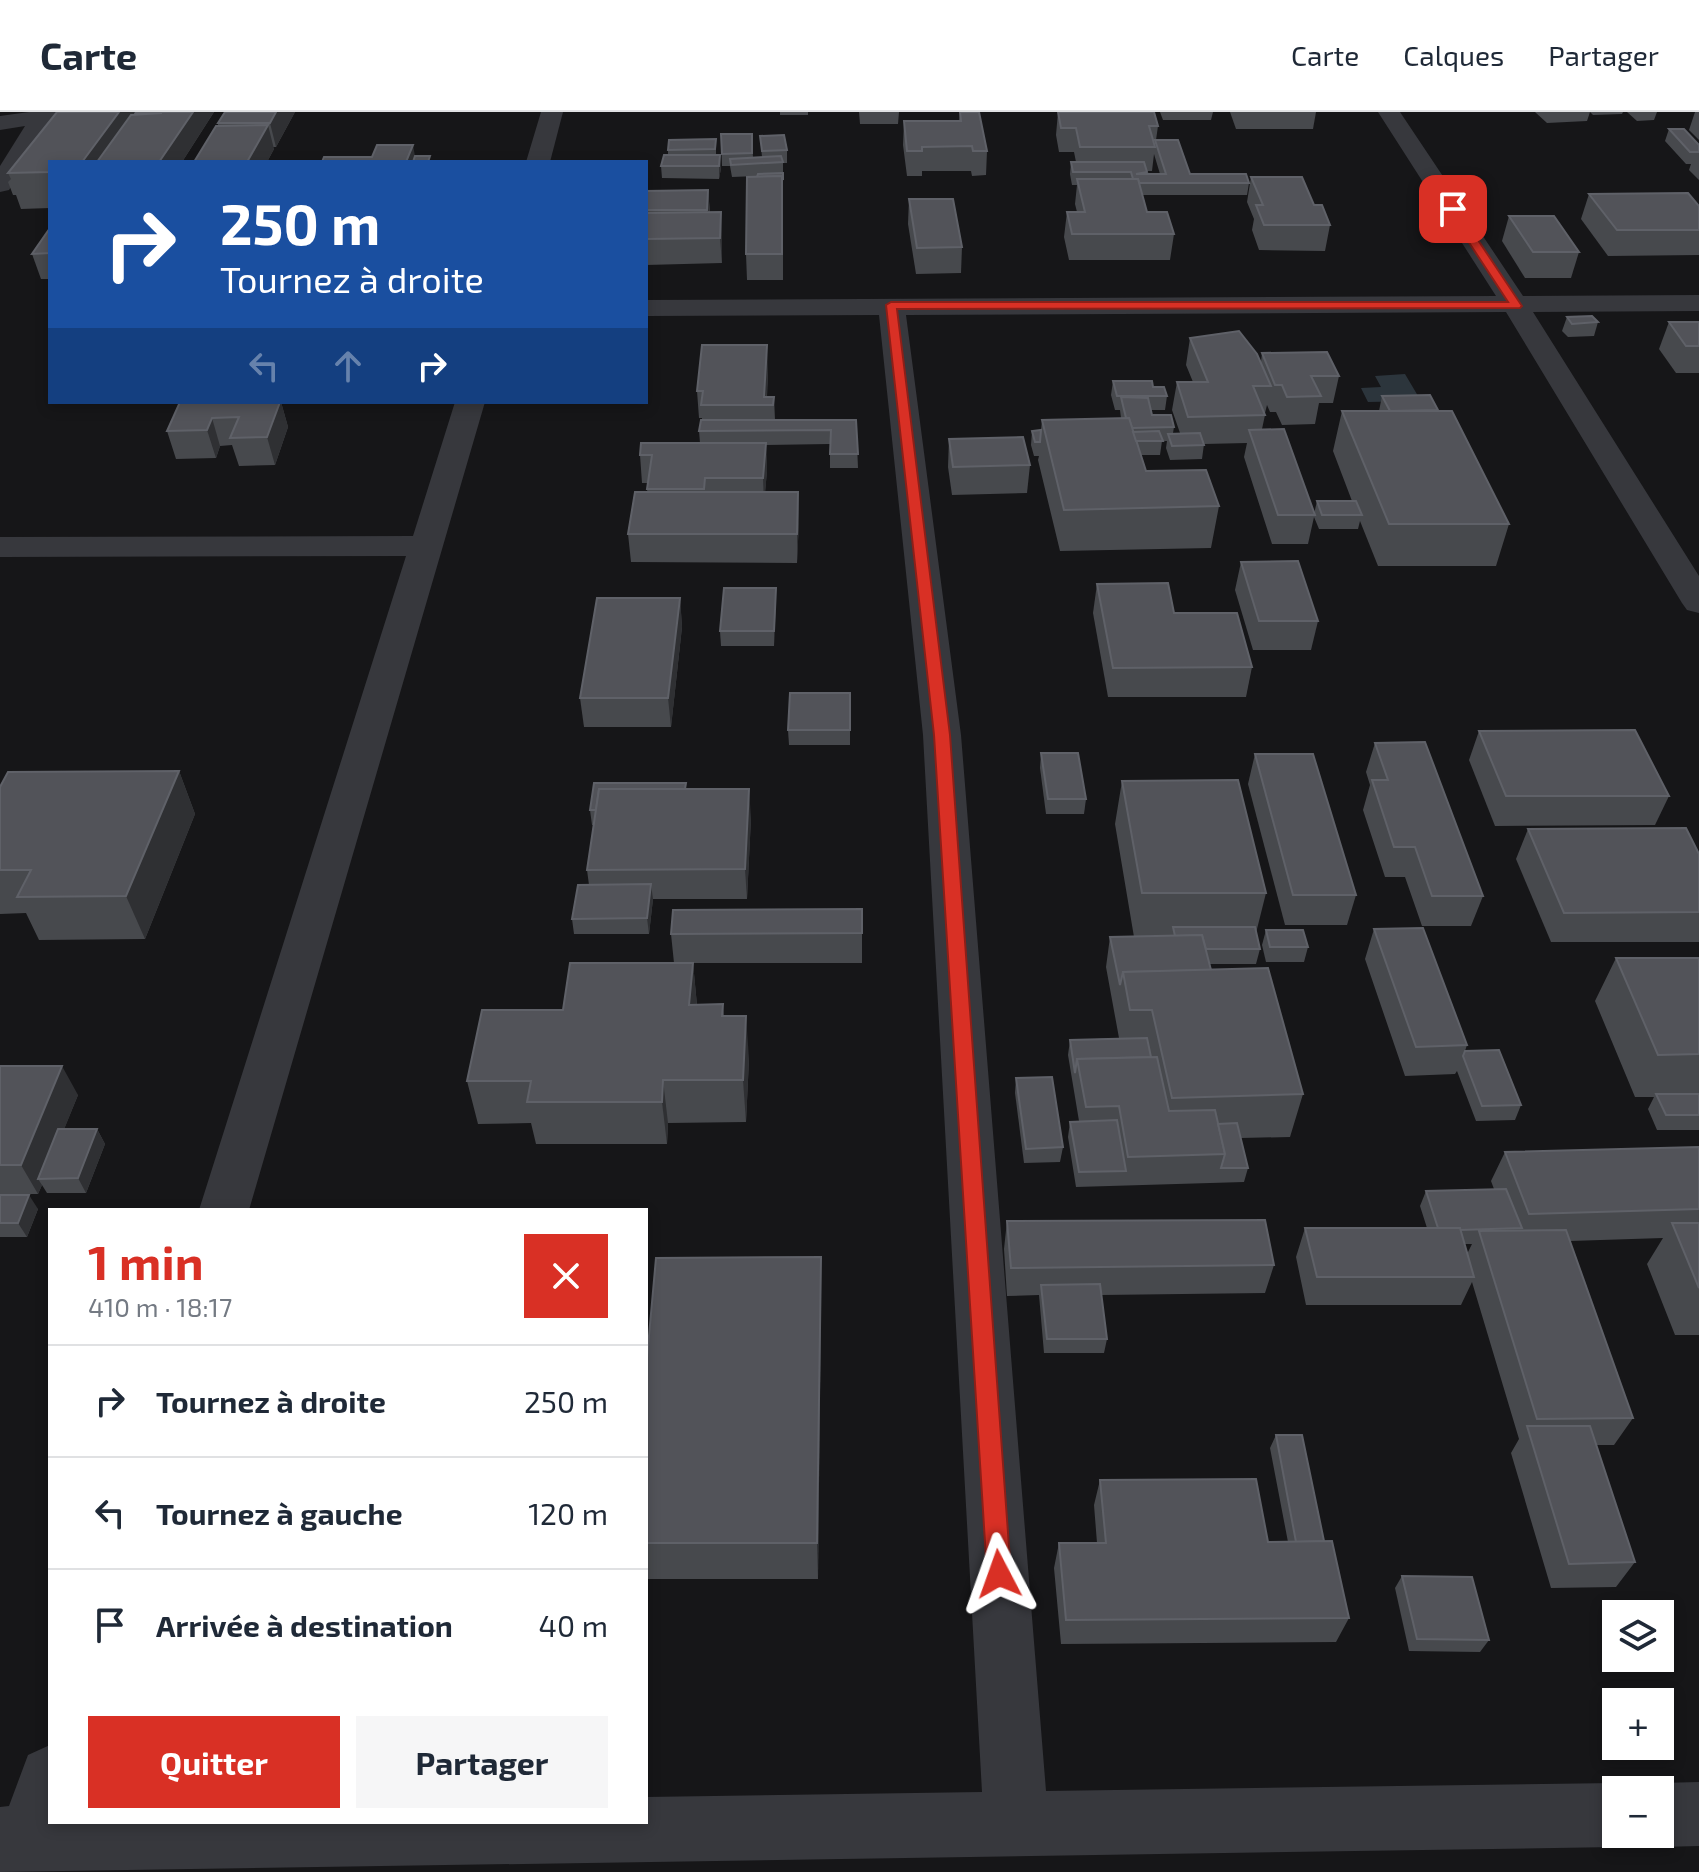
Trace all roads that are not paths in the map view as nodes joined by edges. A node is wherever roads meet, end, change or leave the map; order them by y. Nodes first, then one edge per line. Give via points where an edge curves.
1 (76, 112) edge
2 (552, 112) edge
3 (1389, 112) edge
4 (42, 117) junction
5 (0, 123) edge
6 (539, 160) edge
7 (0, 185) edge
8 (1699, 303) edge
9 (891, 305) junction
10 (1516, 306) junction
11 (648, 308) edge
12 (469, 404) edge
13 (428, 546) junction
14 (0, 547) edge
15 (1699, 603) edge
16 (225, 1208) edge
17 (48, 1782) edge
18 (1699, 1814) edge
19 (1602, 1815) edge
20 (1674, 1815) edge
21 (1016, 1822) junction
22 (18, 1850) edge

1 - 4 street
2 - 6 street
3 - 10 street
4 - 5 street
4 - 7 street
8 - 10 street
9 - 10 street
9 - 11 street
9 - 21 street via 942,735
10 - 15 street
12 - 13 street
13 - 14 street
13 - 16 street
17 - 22 street
18 - 20 street
19 - 21 street
21 - 22 street

